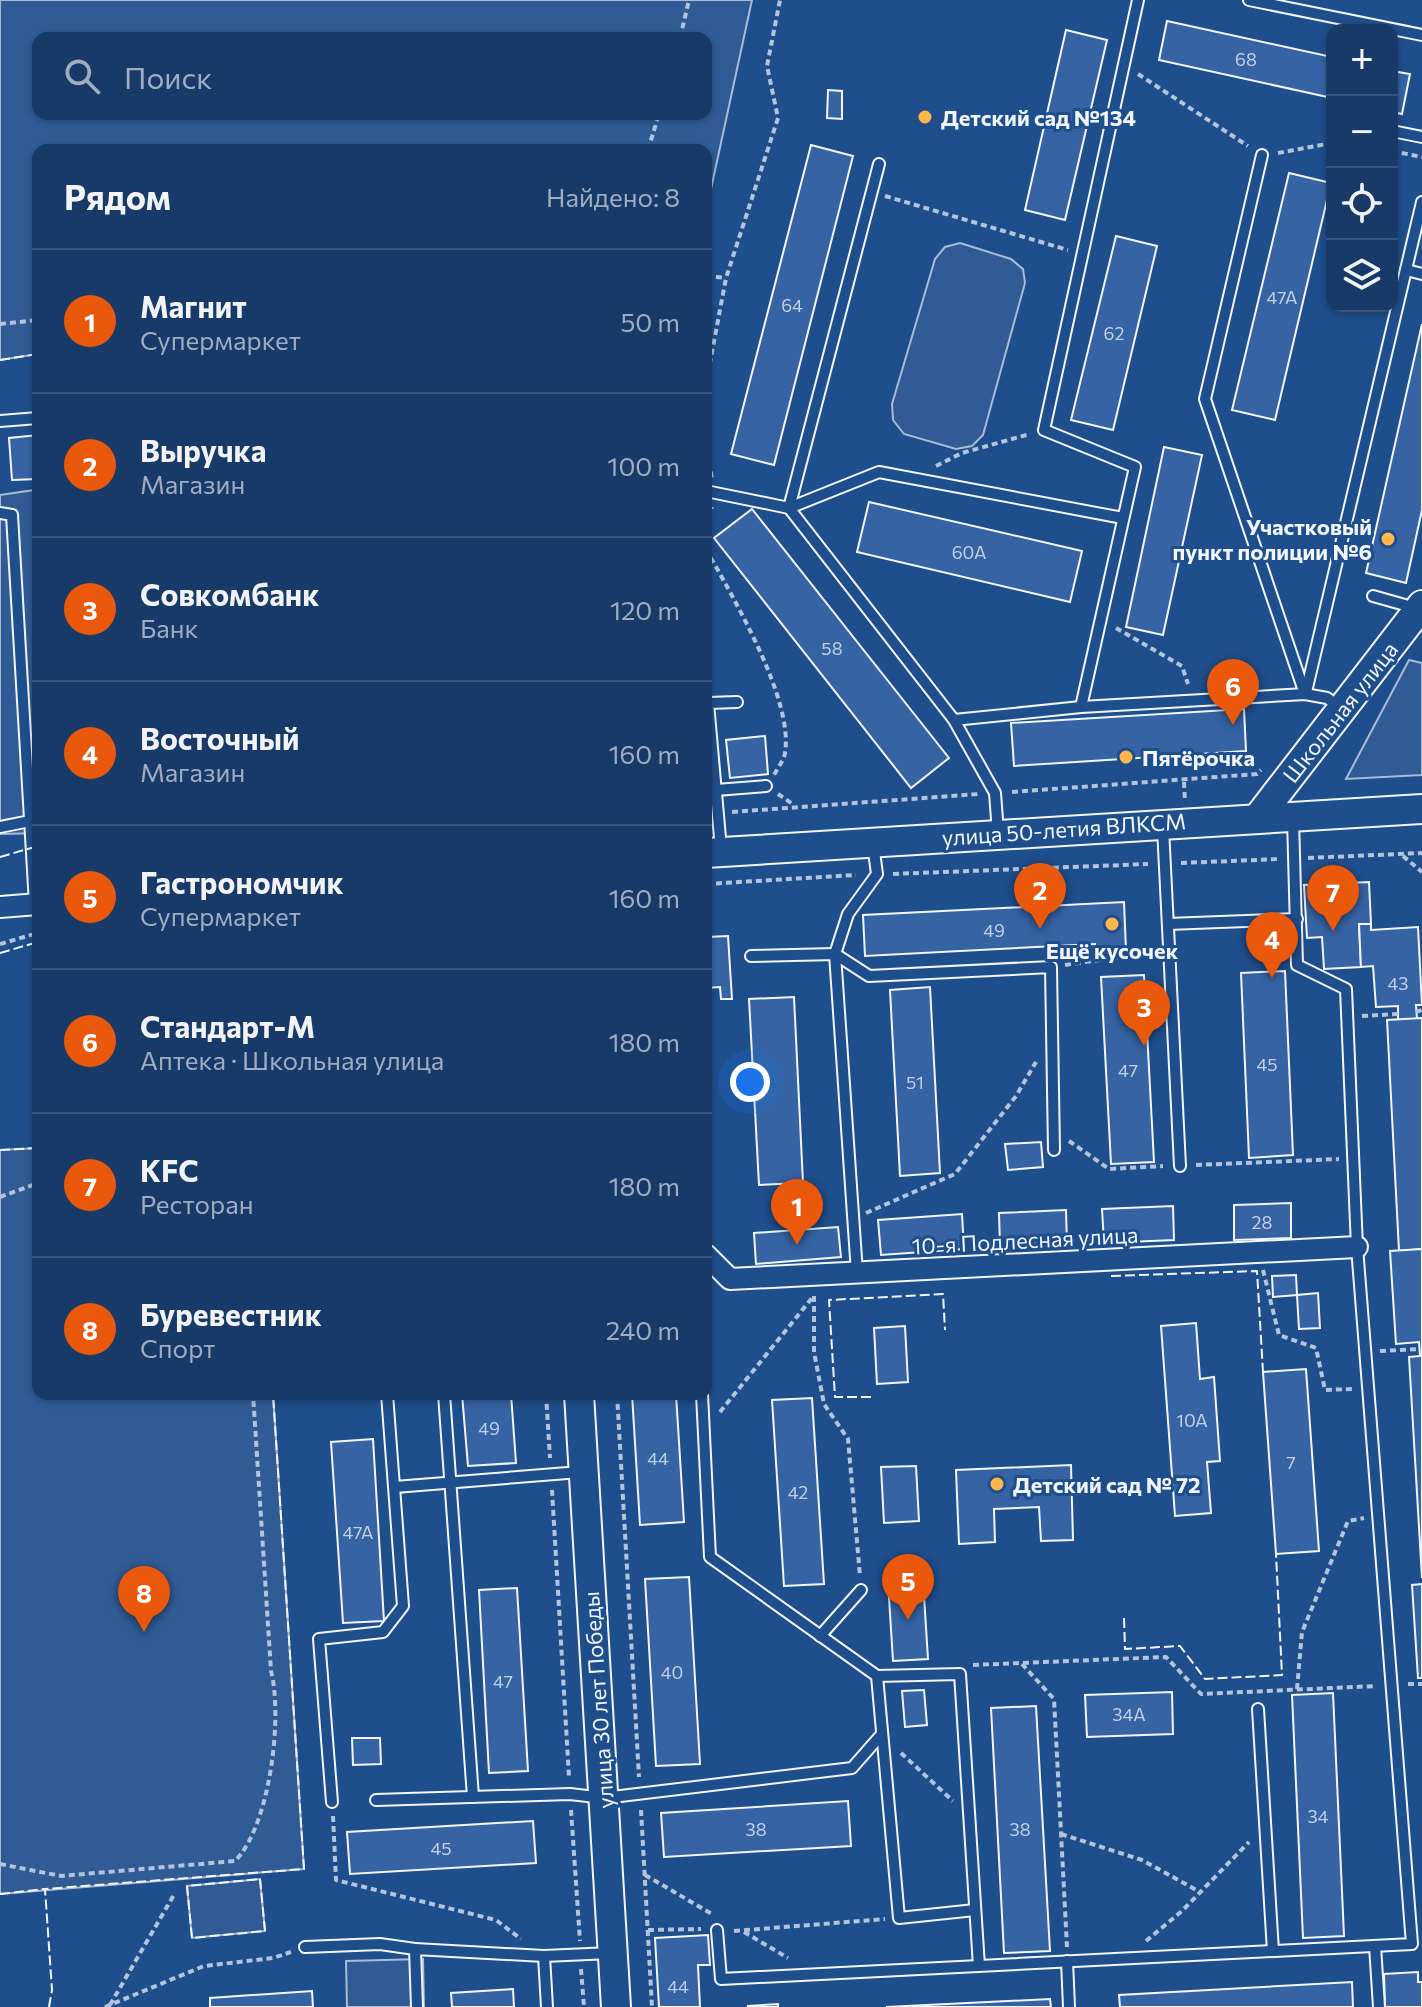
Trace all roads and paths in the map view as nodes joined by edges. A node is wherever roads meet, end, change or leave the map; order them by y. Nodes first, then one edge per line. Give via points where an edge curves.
1 (689, 0) edge
2 (780, 0) edge
3 (1138, 0) edge
4 (1249, 0) edge
5 (681, 32) edge
6 (1422, 35) edge
7 (1126, 66) junction
8 (657, 120) edge
9 (1398, 132) edge
10 (1422, 137) edge
11 (650, 144) edge
12 (1326, 144) edge
13 (1398, 152) edge
14 (1262, 155) junction
15 (1422, 157) edge
16 (879, 164) dead end
17 (871, 192) junction
18 (1422, 202) edge
19 (1083, 255) junction
20 (1406, 270) junction
21 (1422, 274) edge
22 (712, 277) edge
23 (726, 278) junction
24 (32, 321) edge
25 (0, 324) edge
26 (712, 352) edge
27 (32, 418) edge
28 (0, 421) edge
29 (1044, 430) junction
30 (910, 478) junction
31 (712, 492) edge
32 (789, 508) junction
33 (0, 513) edge
34 (1123, 518) junction
35 (712, 560) edge
36 (1373, 596) dead end
37 (1418, 610) edge
38 (1100, 619) junction
39 (1305, 694) junction
40 (1193, 701) junction
41 (737, 702) dead end
42 (712, 703) edge
43 (1081, 707) junction
44 (1342, 709) junction
45 (954, 720) junction
46 (712, 746) edge
47 (1267, 763) dead end
48 (766, 786) junction
49 (716, 790) junction
50 (995, 793) junction
51 (1422, 809) edge
52 (752, 810) junction
53 (718, 814) junction
54 (1293, 817) junction
55 (1257, 819) junction
56 (30, 821) junction
57 (1162, 822) junction
58 (0, 827) edge
59 (998, 833) junction
60 (873, 842) junction
61 (32, 849) edge
62 (714, 852) edge
63 (1401, 854) dead end
64 (1163, 863) junction
65 (1189, 863) dead end
66 (1422, 872) edge
67 (877, 874) junction
68 (712, 884) edge
69 (32, 904) edge
70 (0, 907) edge
71 (1297, 919) junction
72 (1168, 924) junction
73 (32, 935) edge
74 (0, 944) edge
75 (1170, 950) junction
76 (835, 954) junction
77 (751, 956) dead end
78 (1051, 967) junction
79 (1398, 1014) dead end
80 (1348, 1017) junction
81 (1052, 1037) junction
82 (1054, 1131) junction
83 (1054, 1150) dead end
84 (1353, 1159) junction
85 (1180, 1166) junction
86 (32, 1185) edge
87 (0, 1197) edge
88 (853, 1218) junction
89 (1357, 1247) junction
90 (1258, 1252) junction
91 (712, 1261) edge
92 (857, 1273) junction
93 (832, 1274) junction
94 (814, 1296) junction
95 (1420, 1349) dead end
96 (1365, 1352) junction
97 (1368, 1388) junction
98 (253, 1400) edge
99 (388, 1400) edge
100 (444, 1400) edge
101 (546, 1400) edge
102 (579, 1400) edge
103 (617, 1400) edge
104 (702, 1400) edge
105 (704, 1432) junction
106 (584, 1472) junction
107 (550, 1473) junction
108 (450, 1480) junction
109 (395, 1487) junction
110 (1378, 1515) junction
111 (861, 1590) joint
112 (820, 1636) junction
113 (1021, 1663) junction
114 (960, 1674) junction
115 (877, 1676) junction
116 (1391, 1685) junction
117 (1297, 1689) junction
118 (1258, 1709) dead end
119 (881, 1735) junction
120 (640, 1792) junction
121 (570, 1794) junction
122 (473, 1797) junction
123 (604, 1798) junction
124 (376, 1800) dead end
125 (332, 1802) joint
126 (968, 1815) junction
127 (1265, 1826) junction
128 (1061, 1834) junction
129 (0, 1864) edge
130 (1200, 1892) junction
131 (175, 1893) dead end
132 (975, 1910) junction
133 (899, 1918) junction
134 (648, 1930) junction
135 (717, 1930) junction
136 (1417, 1944) edge
137 (1375, 1946) junction
138 (305, 1947) joint
139 (415, 1949) junction
140 (1273, 1951) junction
141 (613, 1953) junction
142 (580, 1955) junction
143 (544, 1956) junction
144 (1124, 1959) junction
145 (1067, 1961) junction
146 (979, 1966) junction
147 (108, 2006) edge
148 (417, 2007) edge
149 (547, 2007) edge
150 (584, 2007) edge
151 (616, 2007) edge
152 (652, 2007) edge
153 (1069, 2007) edge
154 (1379, 2007) edge

1 - 5 path
2 - 23 path via 767,66 778,118
3 - 7 lane
4 - 6 lane
7 - 14 path
7 - 19 lane
8 - 11 path
9 - 10 lane
12 - 14 path
13 - 15 path
14 - 39 lane via 1205,399
16 - 17 lane
17 - 19 path
17 - 32 lane
18 - 20 lane
19 - 29 lane
20 - 21 lane
20 - 39 lane
22 - 23 path
23 - 26 path
24 - 25 path
27 - 28 lane
29 - 30 path via 962,453
29 - 34 lane via 1135,467
30 - 32 lane via 879,472
30 - 34 lane
31 - 32 lane
32 - 45 lane
33 - 56 lane via 12,515
34 - 38 lane
35 - 48 path via 747,622 779,698 785,753
36 - 37 lane
37 - 44 main road, Школьная улица
38 - 40 path via 1182,666
38 - 43 lane
39 - 40 lane
39 - 44 lane via 1327,698
40 - 43 lane
41 - 42 lane
43 - 45 lane
44 - 55 main road, Школьная улица
45 - 50 lane
46 - 49 lane
47 - 50 path via 1257,774
48 - 49 lane
48 - 52 path
49 - 53 lane
50 - 52 path
50 - 59 lane
51 - 54 main road, улица 50-летия ВЛКСМ
52 - 53 path
53 - 62 lane
54 - 55 main road, улица 50-летия ВЛКСМ
54 - 71 lane
55 - 57 main road, улица 50-летия ВЛКСМ
56 - 58 lane
56 - 61 lane
57 - 59 main road, улица 50-летия ВЛКСМ
57 - 64 lane
59 - 60 main road, улица 50-летия ВЛКСМ
60 - 62 main road, улица 50-летия ВЛКСМ
60 - 67 lane
63 - 66 path
64 - 65 path
64 - 67 path
64 - 72 lane
67 - 68 path
67 - 76 lane via 848,914
69 - 70 street
71 - 72 lane
71 - 80 lane via 1297,965 1346,989
72 - 75 lane
73 - 74 path
75 - 78 path
75 - 85 lane
76 - 77 lane
76 - 78 lane via 869,976
76 - 88 lane
78 - 81 lane
79 - 80 path
80 - 84 lane
81 - 82 lane
81 - 88 path via 1016,1096 955,1174
82 - 83 lane
82 - 85 path via 1109,1169
84 - 85 path
84 - 89 lane
86 - 87 path
88 - 92 lane
89 - 90 street, 10-я Подлесная улица
89 - 96 lane
90 - 92 street, 10-я Подлесная улица
90 - 97 path via 1279,1335 1316,1348 1325,1390
91 - 93 street, 10-я Подлесная улица via 730,1279
92 - 93 street, 10-я Подлесная улица
93 - 94 path
94 - 105 path
94 - 111 path via 814,1352 824,1404 848,1439
95 - 96 path
96 - 97 lane
97 - 110 lane
98 - 129 path via 276,1691 266,1800 250,1846 235,1861 61,1876
99 - 109 lane
100 - 108 lane
101 - 107 path
102 - 106 main road, улица 30 лет Победы
103 - 120 path
104 - 105 lane
105 - 112 lane via 710,1557
106 - 107 lane
106 - 123 main road, улица 30 лет Победы
107 - 108 lane
107 - 121 path
108 - 109 lane
108 - 122 lane
109 - 125 lane via 403,1606 383,1632 319,1639
110 - 116 lane
110 - 117 path via 1348,1521 1302,1632
111 - 112 lane
112 - 115 lane
113 - 114 path via 967,1665
113 - 117 path via 1166,1657 1201,1694
113 - 128 path via 1054,1699
114 - 115 lane
114 - 126 lane
115 - 119 lane
116 - 117 path
116 - 136 lane
118 - 127 lane
119 - 120 lane via 852,1768
119 - 126 path
119 - 133 lane
120 - 123 lane
120 - 134 path
121 - 122 lane
121 - 123 lane
121 - 142 path
122 - 124 lane
123 - 141 main road, улица 30 лет Победы
125 - 143 path via 336,1880 496,1920
126 - 132 lane
127 - 130 path
127 - 140 lane
128 - 130 path via 1142,1860
128 - 145 path
130 - 144 path
131 - 147 path
132 - 133 lane
132 - 146 lane
133 - 135 path
134 - 135 path
134 - 152 path
135 - 146 lane via 721,1979
136 - 137 lane
137 - 140 lane
137 - 154 lane
138 - 139 lane via 380,1944
138 - 147 path via 273,1958 204,1966
139 - 143 lane
139 - 148 lane
140 - 144 lane
141 - 142 lane
141 - 151 main road, улица 30 лет Победы
142 - 143 lane
142 - 150 path
143 - 149 lane
144 - 145 lane
145 - 146 lane
145 - 153 lane

